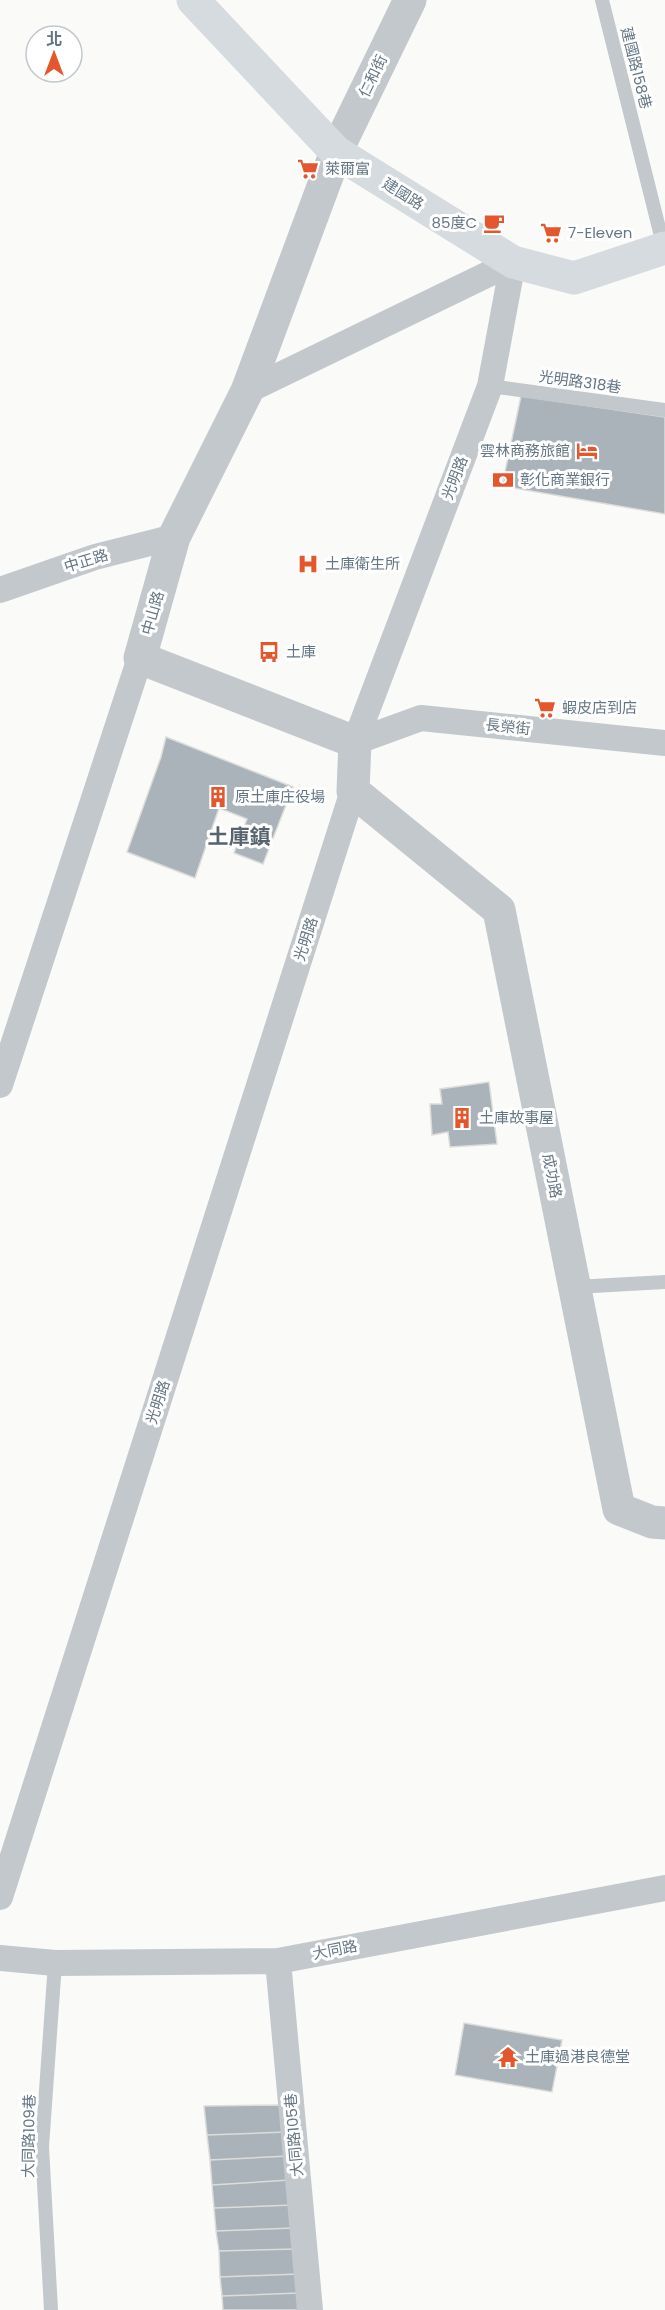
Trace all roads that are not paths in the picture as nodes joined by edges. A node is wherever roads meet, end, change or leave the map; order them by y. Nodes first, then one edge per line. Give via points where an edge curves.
1 (193, 0) edge
2 (602, 0) edge
3 (400, 8) edge
4 (336, 152) junction
5 (665, 248) edge
6 (513, 262) junction
7 (490, 386) junction
8 (247, 391) junction
9 (665, 410) edge
10 (174, 537) junction
11 (0, 590) edge
12 (140, 658) junction
13 (356, 742) junction
14 (665, 743) edge
15 (353, 791) junction
16 (0, 1085) edge
17 (665, 1282) edge
18 (575, 1287) junction
19 (665, 1523) edge
20 (665, 1888) edge
21 (0, 1897) edge
22 (0, 1958) edge
23 (278, 1961) junction
24 (55, 1963) junction
25 (51, 2310) edge
26 (310, 2310) edge

1 - 4 main road, 建國路
2 - 5 lane, 建國路158巷
3 - 4 street, 仁和街
4 - 6 main road, 建國路
4 - 8 street, 中山路
5 - 6 main road, 建國路 via 574,278
6 - 7 street, 光明路
6 - 8 street
7 - 9 lane, 光明路318巷
7 - 13 street, 光明路
8 - 10 street, 中山路
10 - 11 street, 中正路 via 95,557
10 - 12 street, 中山路
12 - 13 street
12 - 16 street, 中山路
13 - 14 street, 長榮街 via 421,717
13 - 15 street, 光明路
15 - 18 street, 成功路 via 499,910
15 - 21 street, 光明路
17 - 18 lane
18 - 19 street, 成功路 via 619,1509
20 - 23 street, 大同路
22 - 24 street, 大同路
23 - 24 street, 大同路
23 - 26 street, 大同路105巷
24 - 25 lane, 大同路109巷 via 42,2147

